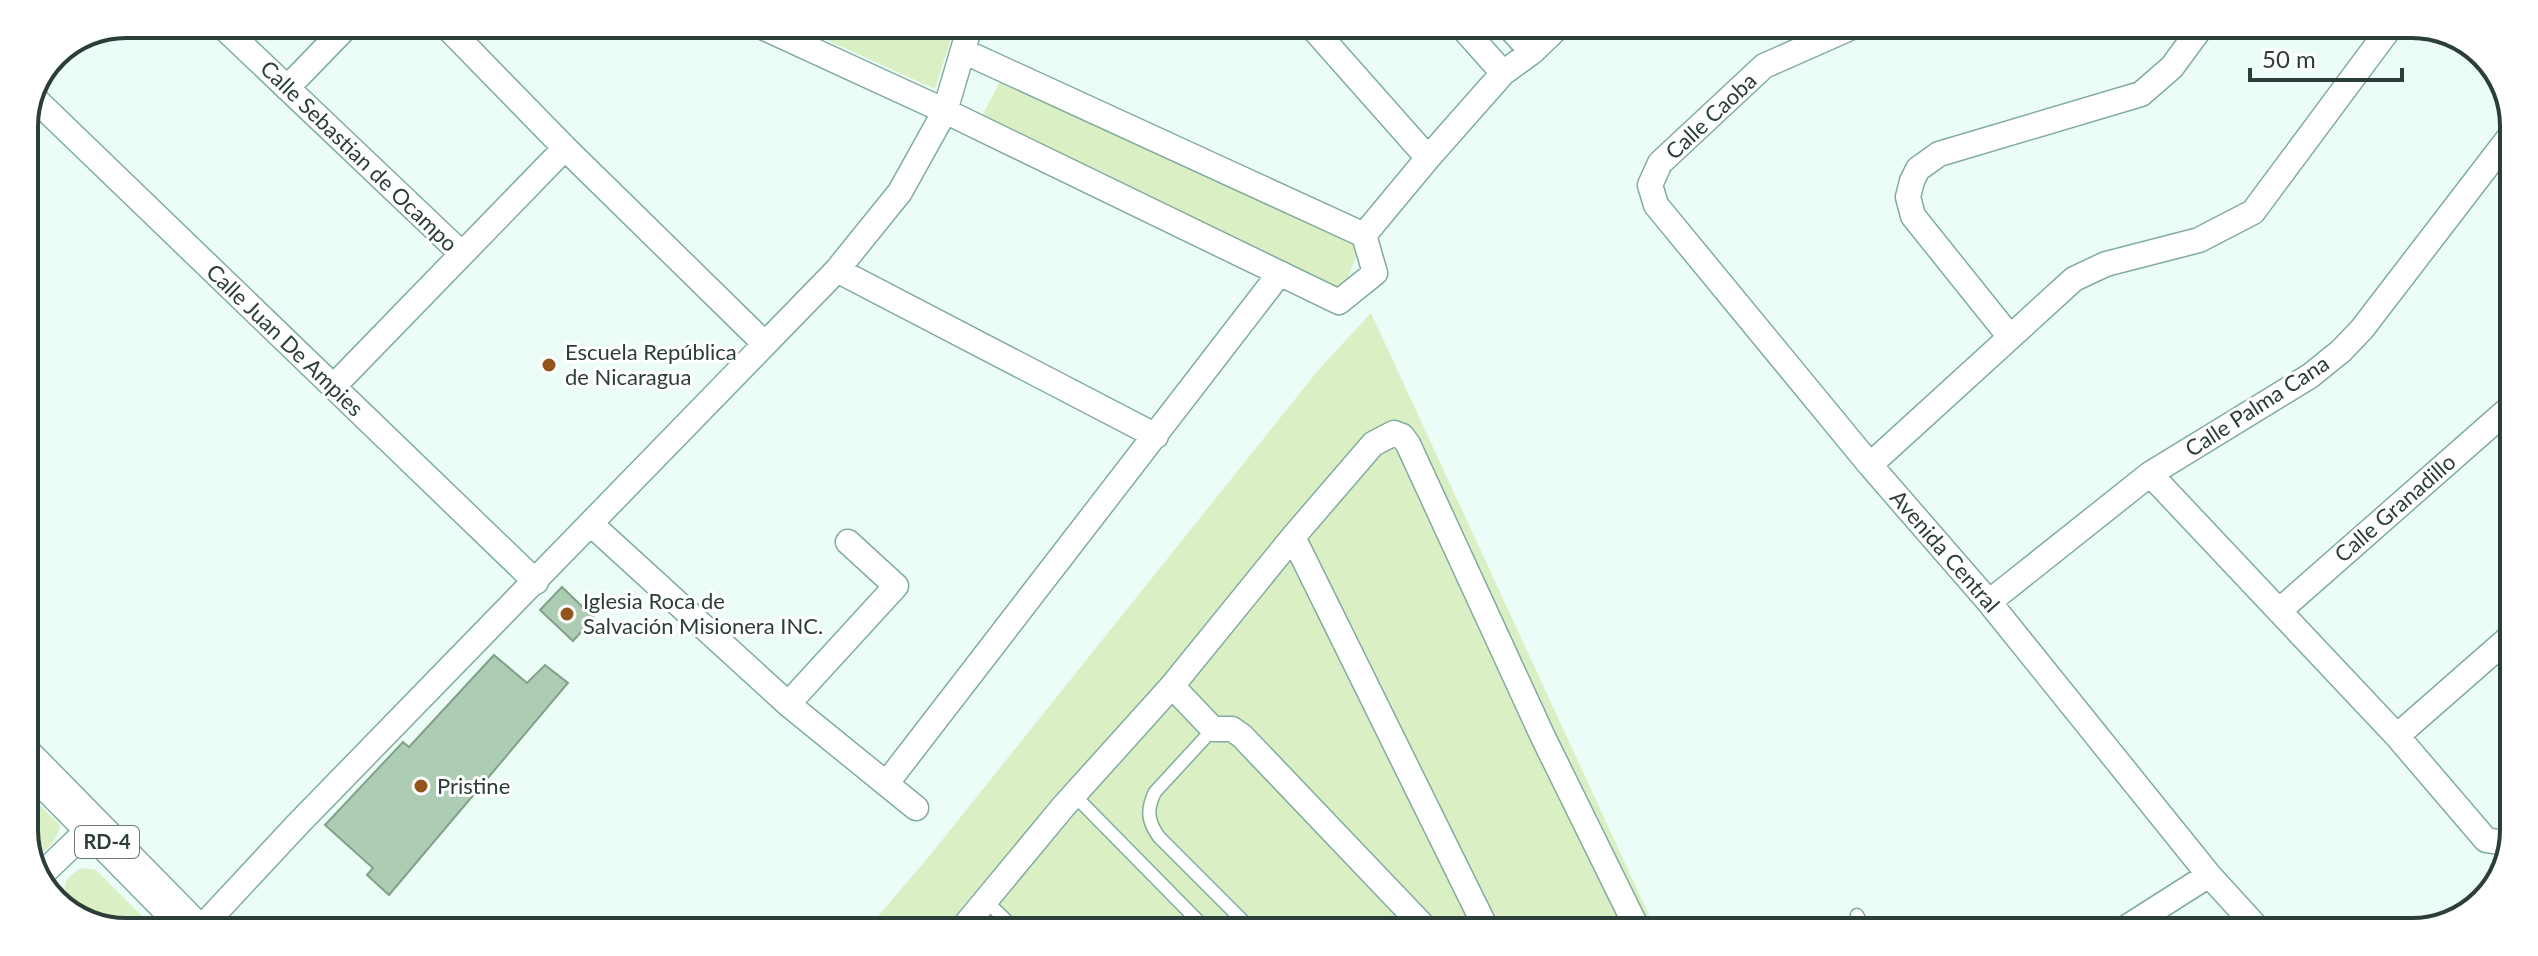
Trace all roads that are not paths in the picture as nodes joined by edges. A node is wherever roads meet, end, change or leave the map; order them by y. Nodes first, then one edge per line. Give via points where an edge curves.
1 (235, 38) edge
2 (335, 38) edge
3 (458, 38) edge
4 (786, 38) edge
5 (967, 38) edge
6 (1322, 38) edge
7 (1472, 38) edge
8 (1519, 38) edge
9 (1547, 38) edge
10 (1827, 38) edge
11 (2193, 38) edge
12 (2382, 38) edge
13 (963, 51) junction
14 (1532, 52) junction
15 (1503, 73) junction
16 (287, 88) junction
17 (41, 105) edge
18 (945, 111) junction
19 (565, 148) junction
20 (2500, 149) edge
21 (1428, 158) junction
22 (1660, 163) joint
23 (1364, 235) junction
24 (462, 254) junction
25 (837, 270) junction
26 (1280, 273) junction
27 (2010, 337) junction
28 (764, 343) junction
29 (333, 387) junction
30 (2500, 417) edge
31 (1156, 436) junction
32 (1870, 465) junction
33 (2150, 474) junction
34 (591, 524) junction
35 (1293, 537) junction
36 (848, 542) dead end
37 (536, 582) junction
38 (1989, 602) junction
39 (2279, 611) junction
40 (2500, 646) edge
41 (1172, 686) junction
42 (788, 704) junction
43 (1213, 729) junction
44 (2397, 736) junction
45 (38, 771) edge
46 (886, 784) junction
47 (1074, 795) junction
48 (916, 808) dead end
49 (92, 826) junction
50 (2499, 841) edge
51 (48, 869) edge
52 (2209, 875) junction
53 (985, 900) junction
54 (1857, 915) dead end
55 (182, 918) edge
56 (210, 918) edge
57 (971, 918) edge
58 (1004, 918) edge
59 (1195, 918) edge
60 (1240, 918) edge
61 (1416, 918) edge
62 (1481, 918) edge
63 (1632, 918) edge
64 (1858, 918) edge
65 (2141, 918) edge
66 (2248, 918) edge

1 - 16 street, Calle Sebastian de Ocampo
2 - 16 street
3 - 19 street
4 - 18 street
5 - 13 street
6 - 21 street
7 - 15 street
8 - 14 street
9 - 14 street
10 - 22 street, Calle Caoba via 1764,66
11 - 27 street via 2172,67 2141,94 1970,143 1939,154 1918,169 1908,197 1913,216
12 - 27 street via 2253,212 2199,240 2106,264 2074,279
13 - 18 street
13 - 23 street
14 - 15 street
15 - 21 street
16 - 24 street, Calle Sebastian de Ocampo
17 - 29 street, Calle Juan De Ampies
18 - 25 street via 900,192
18 - 26 street
19 - 24 street
19 - 28 street
20 - 33 street, Calle Palma Cana via 2341,351 2310,376
21 - 23 street
22 - 32 street, Avenida Central via 1650,185 1656,205
23 - 26 street via 1375,273 1339,302
24 - 29 street
25 - 28 street
25 - 31 street
26 - 31 street
27 - 32 street
28 - 34 street
29 - 37 street, Calle Juan De Ampies
30 - 39 street, Calle Granadillo
31 - 46 street
32 - 38 street, Avenida Central
33 - 38 street, Calle Palma Cana
33 - 39 street
34 - 37 street
34 - 42 street
35 - 41 street
35 - 62 street
35 - 63 street via 1373,444 1394,433 1402,436
36 - 42 street via 896,586
37 - 56 street
38 - 52 street, Avenida Central
39 - 44 street
40 - 44 street
41 - 43 street
41 - 47 street
42 - 46 street
43 - 60 lane via 1155,792 1149,819 1159,837
43 - 61 street via 1232,729 1242,736
44 - 50 street via 2486,840
45 - 49 main road, RD-4
46 - 48 street
47 - 53 street
47 - 59 lane
49 - 51 street
49 - 55 main road, RD-4
52 - 65 street
52 - 66 street, Avenida Central
53 - 57 street
53 - 58 lane
54 - 64 lane

